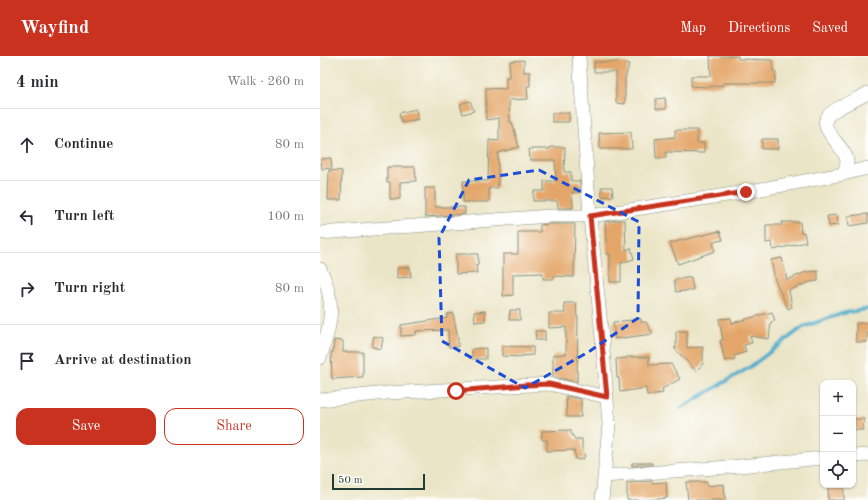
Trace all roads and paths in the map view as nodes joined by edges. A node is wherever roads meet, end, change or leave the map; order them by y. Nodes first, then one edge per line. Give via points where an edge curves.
1 (579, 56) edge
2 (868, 93) edge
3 (868, 168) edge
4 (843, 174) junction
5 (590, 216) junction
6 (320, 233) edge
7 (320, 269) edge
8 (320, 358) edge
9 (607, 397) junction
10 (320, 400) edge
11 (868, 455) edge
12 (856, 456) edge
13 (820, 458) edge
14 (604, 476) junction
15 (602, 500) edge

1 - 5 street
2 - 4 street via 827,117 827,130 847,160
3 - 4 street
4 - 5 street
5 - 6 street via 550,216
5 - 9 street
7 - 8 street via 331,299 329,328
9 - 10 street via 549,384
9 - 14 street via 609,424
11 - 12 street
13 - 14 street
14 - 15 street

